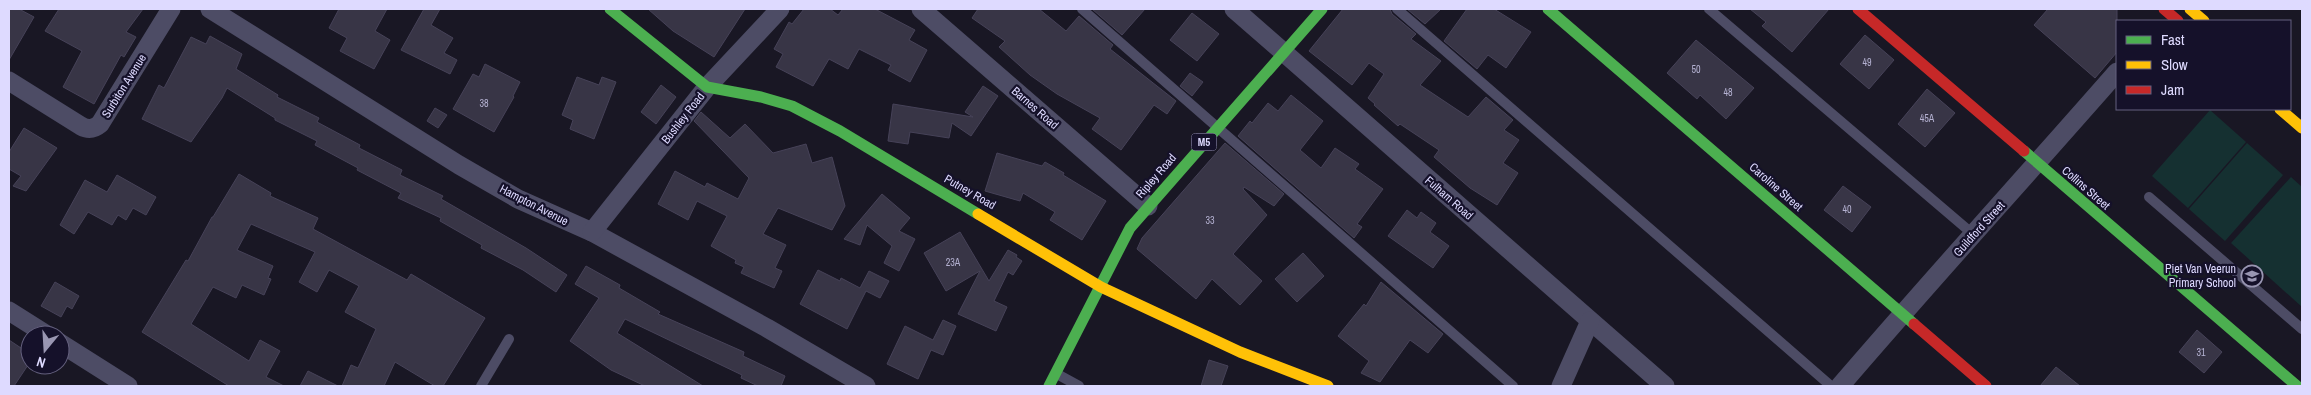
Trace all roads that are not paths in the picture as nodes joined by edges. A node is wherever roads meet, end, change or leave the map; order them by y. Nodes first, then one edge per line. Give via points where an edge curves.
1 (171, 9) edge
2 (210, 9) edge
3 (610, 9) edge
4 (921, 9) edge
5 (1082, 9) edge
6 (1234, 9) edge
7 (1322, 9) edge
8 (1397, 9) edge
9 (1548, 9) edge
10 (1710, 9) edge
11 (1858, 9) edge
12 (2190, 9) edge
13 (773, 11) edge
14 (2203, 20) edge
15 (1283, 52) junction
16 (2116, 73) edge
17 (9, 81) edge
18 (707, 87) junction
19 (2281, 110) edge
20 (1218, 126) junction
21 (2302, 128) edge
22 (2037, 164) junction
23 (2149, 197) dead end
24 (1148, 206) junction
25 (592, 232) junction
26 (1974, 235) junction
27 (1101, 287) junction
28 (9, 311) edge
29 (1902, 314) junction
30 (1590, 321) junction
31 (31, 325) edge
32 (2302, 329) edge
33 (509, 339) dead end
34 (70, 349) edge
35 (1056, 374) junction
36 (128, 386) edge
37 (481, 386) edge
38 (866, 386) edge
39 (1049, 386) edge
40 (1079, 386) edge
41 (1328, 386) edge
42 (1513, 386) edge
43 (1561, 386) edge
44 (1665, 386) edge
45 (1831, 386) edge
46 (1840, 386) edge
47 (1986, 386) edge
48 (2297, 386) edge

1 - 17 street, Surbiton Avenue via 96,127 81,126
2 - 25 street, Hampton Avenue via 459,165 543,212
3 - 18 street, Putney Road
4 - 24 street, Barnes Road
5 - 20 lane
6 - 15 street, Fulham Road
7 - 15 street, Ripley Road / M5
8 - 45 lane
9 - 29 street, Caroline Street
10 - 26 lane
11 - 22 street, Collins Street
12 - 14 street
13 - 18 street, Bushley Road
15 - 20 street, Ripley Road / M5
15 - 30 street, Fulham Road
16 - 22 street, Guildford Street
18 - 25 street, Bushley Road
18 - 27 street, Putney Road via 761,97 815,117
19 - 21 street
20 - 24 street, Ripley Road / M5
20 - 42 lane
22 - 26 street, Guildford Street
22 - 48 street, Collins Street
23 - 32 lane
24 - 27 street, Ripley Road / M5 via 1121,243
25 - 38 street, Hampton Avenue
26 - 29 street, Guildford Street
27 - 35 street, Ripley Road / M5
27 - 41 street, Putney Road via 1240,352
28 - 31 street
29 - 46 street, Guildford Street
29 - 47 street, Caroline Street
30 - 43 street
30 - 44 street, Fulham Road
33 - 37 lane
34 - 36 street
35 - 39 street, Ripley Road / M5
35 - 40 lane

